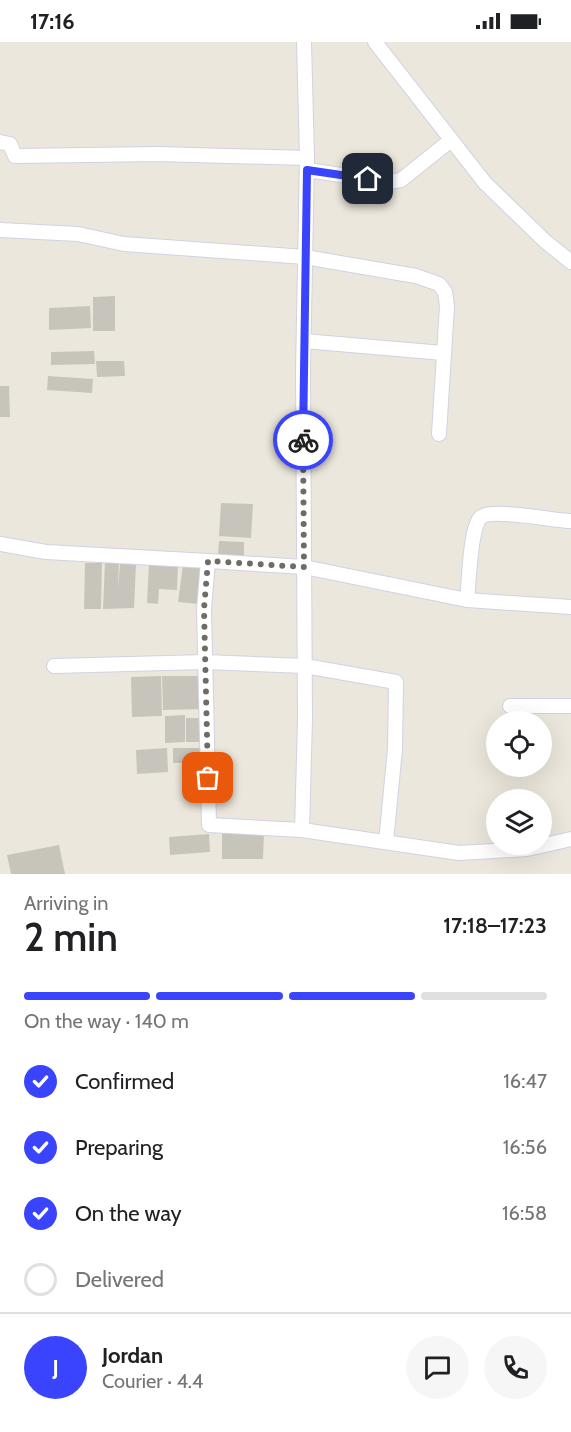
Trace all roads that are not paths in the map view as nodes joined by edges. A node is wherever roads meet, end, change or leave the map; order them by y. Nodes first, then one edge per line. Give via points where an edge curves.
1 (304, 42) edge
2 (375, 42) edge
3 (451, 140) junction
4 (0, 142) edge
5 (307, 164) junction
6 (0, 230) edge
7 (305, 257) junction
8 (571, 262) edge
9 (304, 341) junction
10 (442, 353) junction
11 (439, 434) dead end
12 (571, 521) edge
13 (0, 544) edge
14 (208, 561) junction
15 (304, 567) junction
16 (467, 600) junction
17 (571, 607) edge
18 (205, 662) junction
19 (54, 666) dead end
20 (305, 666) junction
21 (510, 706) dead end
22 (571, 706) edge
23 (302, 830) junction
24 (571, 839) edge
25 (386, 842) junction

1 - 5 street
2 - 3 street
3 - 5 street via 401,180 389,182
3 - 8 street via 485,183
4 - 5 street via 10,144 15,156 157,154
5 - 7 street
6 - 7 street via 78,234 124,244
7 - 9 street
7 - 10 street via 416,276 439,284 447,306
9 - 10 street
9 - 15 street
10 - 11 street
12 - 16 street via 508,514 486,514 480,518 474,532
13 - 14 street via 46,552
14 - 15 street
14 - 18 street
15 - 16 street
15 - 20 street
16 - 17 street
18 - 19 street
18 - 20 street
18 - 23 street via 210,825
20 - 23 street
20 - 25 street via 396,682 395,749
21 - 22 street
23 - 25 street
24 - 25 street via 527,849 459,853

